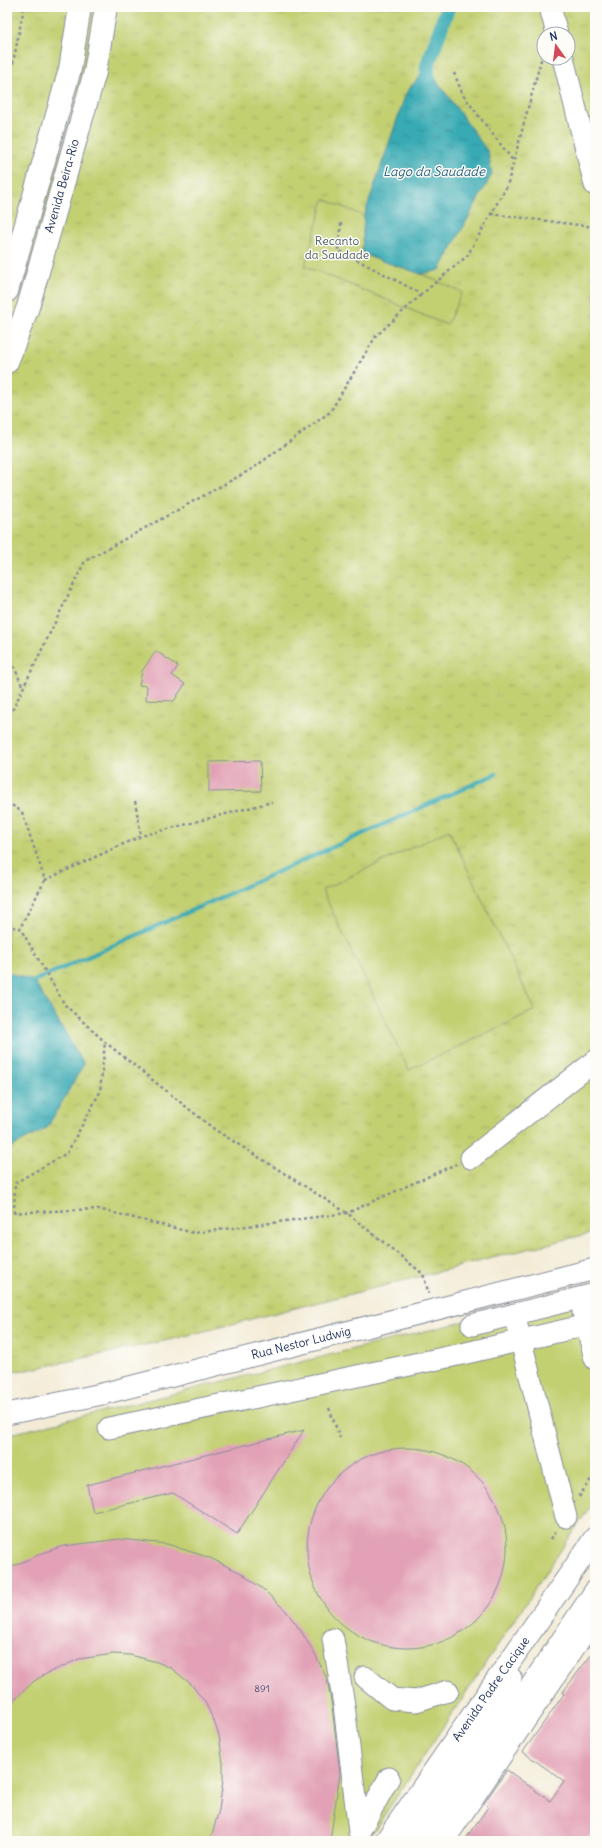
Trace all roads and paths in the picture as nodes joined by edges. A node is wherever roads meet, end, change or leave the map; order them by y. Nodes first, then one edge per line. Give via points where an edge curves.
1 (24, 7) edge
2 (80, 7) edge
3 (106, 7) edge
4 (550, 7) edge
5 (555, 26) edge
6 (540, 66) edge
7 (565, 66) edge
8 (454, 73) dead end
9 (7, 87) edge
10 (514, 163) junction
11 (595, 186) edge
12 (491, 214) junction
13 (341, 223) dead end
14 (595, 227) edge
15 (7, 290) edge
16 (422, 294) junction
17 (7, 362) edge
18 (7, 649) edge
19 (23, 688) junction
20 (7, 721) edge
21 (135, 801) dead end
22 (7, 802) edge
23 (272, 802) dead end
24 (141, 836) junction
25 (46, 880) junction
26 (7, 926) edge
27 (20, 928) junction
28 (105, 1042) junction
29 (595, 1061) edge
30 (471, 1158) joint
31 (14, 1212) junction
32 (7, 1213) edge
33 (347, 1213) junction
34 (595, 1269) edge
35 (588, 1296) edge
36 (433, 1310) junction
37 (514, 1314) junction
38 (591, 1324) edge
39 (472, 1325) dead end
40 (521, 1341) junction
41 (595, 1359) edge
42 (329, 1408) dead end
43 (7, 1414) edge
44 (109, 1428) dead end
45 (340, 1438) dead end
46 (566, 1517) dead end
47 (595, 1538) edge
48 (595, 1556) edge
49 (595, 1591) edge
50 (595, 1616) edge
51 (333, 1639) dead end
52 (365, 1677) dead end
53 (448, 1691) dead end
54 (389, 1778) dead end
55 (386, 1841) edge
56 (400, 1841) edge
57 (426, 1841) edge
58 (443, 1841) edge

1 - 9 path
2 - 15 main road, Avenida Beira-Rio via 70,69
3 - 17 main road, Avenida Beira-Rio via 93,80 28,307
4 - 5 street
6 - 10 path
7 - 11 street
8 - 10 path via 463,95
10 - 12 path via 507,186
12 - 14 path
12 - 16 path via 467,256
13 - 16 path via 338,250
16 - 19 path via 376,336 330,412 252,469 85,561
18 - 19 path
19 - 20 path
21 - 24 path
22 - 25 path via 22,812
23 - 24 path
24 - 25 path
25 - 27 path
26 - 27 path
27 - 28 path via 65,1005
28 - 31 path via 100,1092 67,1153 15,1183
28 - 33 path via 214,1129
29 - 30 street
30 - 33 path
31 - 32 path
31 - 33 path via 98,1208 194,1233
33 - 36 path via 423,1274
34 - 36 street, Rua Nestor Ludwig
35 - 37 street
35 - 38 street
36 - 43 street, Rua Nestor Ludwig via 102,1394
37 - 39 street
37 - 40 street
38 - 40 street
38 - 41 street
40 - 44 street
40 - 46 street
42 - 45 path
47 - 55 main road, Avenida Padre Cacique
48 - 56 street
49 - 57 street
50 - 58 main road
51 - 54 street via 344,1705 359,1832
52 - 53 street via 392,1700 416,1701

